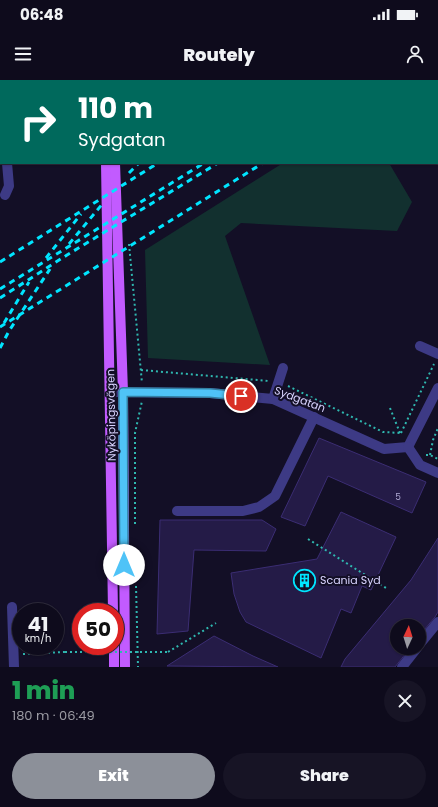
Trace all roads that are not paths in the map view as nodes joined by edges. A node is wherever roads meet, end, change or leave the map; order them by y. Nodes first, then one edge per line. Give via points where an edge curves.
1 (7, 164) edge
2 (106, 164) edge
3 (115, 164) edge
4 (5, 195) dead end
5 (420, 346) dead end
6 (436, 358) edge
7 (283, 368) dead end
8 (438, 388) edge
9 (111, 392) junction
10 (123, 392) junction
11 (273, 399) junction
12 (314, 417) junction
13 (408, 447) junction
14 (438, 473) edge
15 (177, 511) dead end
16 (114, 603) edge
17 (438, 622) edge
18 (426, 637) edge
19 (14, 655) edge
20 (114, 655) edge
21 (411, 655) edge
22 (14, 667) edge
23 (114, 667) edge
24 (125, 667) edge
25 (402, 667) edge

1 - 4 street via 9,186
2 - 9 main road, Nyköpingsvägen
3 - 10 main road, Nyköpingsvägen
5 - 6 street
7 - 11 street
8 - 13 street
9 - 10 street, Sydgatan
9 - 16 main road, Nyköpingsvägen
10 - 11 street, Sydgatan via 210,393
10 - 24 main road, Nyköpingsvägen
11 - 12 street, Sydgatan
12 - 13 street, Sydgatan via 384,448
12 - 15 street via 275,496 258,508 243,511
13 - 14 street via 420,465
17 - 18 street
19 - 22 street
20 - 23 main road
21 - 25 street

